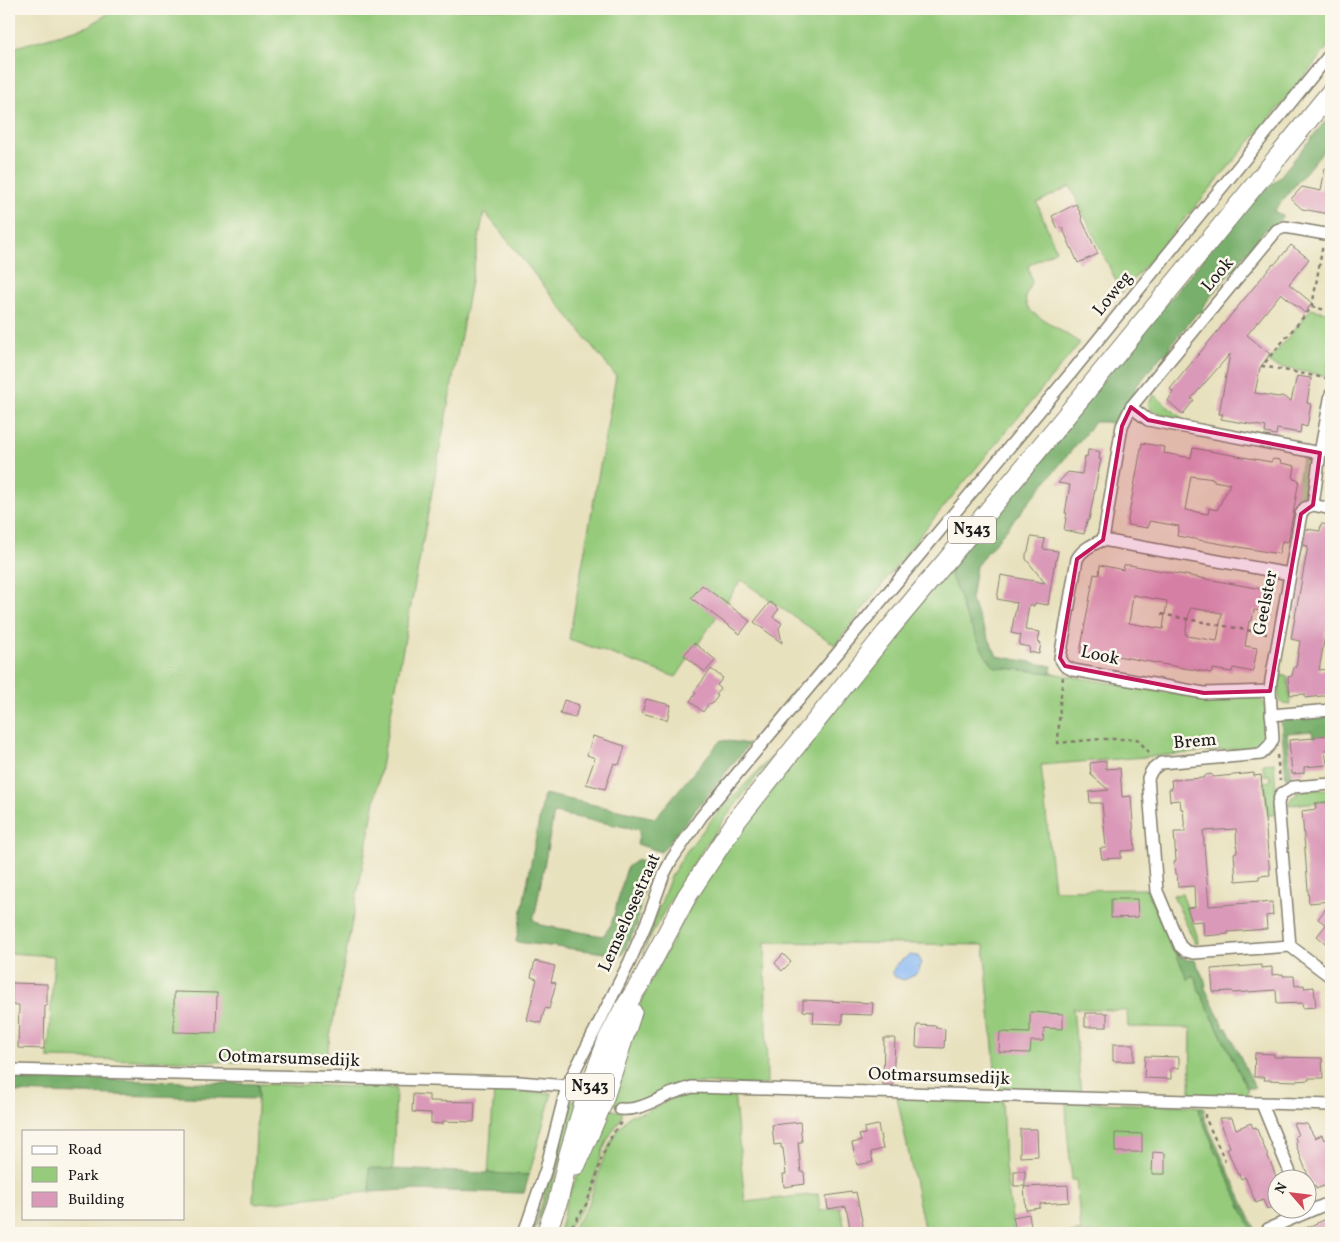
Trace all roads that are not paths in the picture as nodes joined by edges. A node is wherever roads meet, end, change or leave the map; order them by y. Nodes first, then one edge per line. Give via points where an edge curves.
1 (1331, 53) edge
2 (1331, 92) edge
3 (1328, 235) edge
4 (1331, 394) edge
5 (1131, 407) junction
6 (1320, 453) junction
7 (1313, 505) junction
8 (1331, 509) edge
9 (1103, 540) junction
10 (919, 556) joint
11 (1290, 574) junction
12 (1270, 691) junction
13 (1331, 710) edge
14 (1271, 715) junction
15 (1270, 745) joint
16 (1331, 784) edge
17 (1290, 946) junction
18 (1331, 981) edge
19 (9, 1070) edge
20 (567, 1086) junction
21 (1262, 1104) junction
22 (1331, 1105) edge
23 (624, 1109) road end
24 (1289, 1170) edge
25 (1331, 1202) edge
26 (1318, 1207) edge
27 (1287, 1220) edge
28 (1268, 1229) dead end
29 (524, 1233) edge
30 (546, 1233) edge

1 - 10 street, Loweg
2 - 30 main road, N343 via 886,633 737,820 687,896 608,1039
3 - 5 street, Look via 1284,227 1277,230
4 - 6 street, Geelster
5 - 6 street via 1155,422
5 - 9 street, Look via 1122,426
6 - 7 street, Geelster
7 - 8 street
7 - 11 street, Geelster via 1301,514
9 - 11 street
9 - 12 street, Look via 1086,548 1077,558 1060,658 1065,666 1204,693
10 - 20 street, Lemselosestraat via 702,817 672,859 629,963
11 - 12 street, Geelster
12 - 14 street, Geelster
13 - 14 street
14 - 15 street, Geelster via 1273,739
15 - 17 street, Brem via 1261,754 1161,763 1152,770 1148,778 1157,891 1180,946 1186,951
16 - 17 street via 1293,787 1281,794 1278,803
17 - 18 street
19 - 20 street, Ootmarsumsedijk via 519,1082
20 - 29 street, Lemselosestraat via 546,1170
21 - 22 street, Ootmarsumsedijk
21 - 23 street, Ootmarsumsedijk via 692,1087 639,1108
21 - 24 street
25 - 26 street
27 - 28 street

